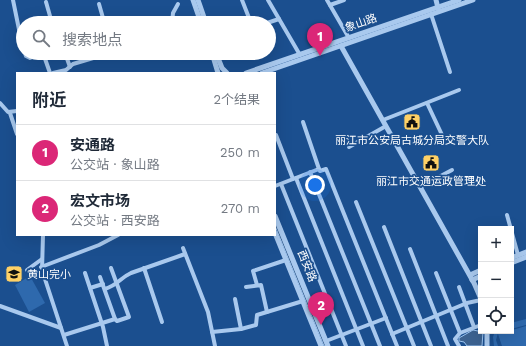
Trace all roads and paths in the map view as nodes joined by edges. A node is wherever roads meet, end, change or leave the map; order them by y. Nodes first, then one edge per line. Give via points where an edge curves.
1 (13, 0) edge
2 (193, 0) edge
3 (198, 0) edge
4 (242, 0) edge
5 (268, 0) edge
6 (327, 0) edge
7 (344, 0) edge
8 (436, 0) edge
9 (459, 0) edge
10 (473, 0) edge
11 (46, 2) dead end
12 (99, 4) dead end
13 (178, 4) dead end
14 (330, 5) junction
15 (438, 8) junction
16 (431, 14) junction
17 (16, 16) edge
18 (50, 16) edge
19 (102, 16) edge
20 (173, 16) edge
21 (199, 16) edge
22 (204, 16) edge
23 (248, 16) edge
24 (279, 19) junction
25 (276, 20) edge
26 (349, 38) junction
27 (341, 46) junction
28 (300, 55) junction
29 (45, 60) edge
30 (68, 60) edge
31 (85, 60) edge
32 (214, 60) edge
33 (219, 60) edge
34 (70, 67) junction
35 (50, 72) edge
36 (56, 72) edge
37 (218, 72) edge
38 (225, 72) edge
39 (249, 72) edge
40 (265, 72) edge
41 (450, 72) dead end
42 (459, 90) dead end
43 (0, 103) edge
44 (427, 103) junction
45 (16, 111) edge
46 (10, 113) junction
47 (383, 120) junction
48 (303, 122) dead end
49 (386, 126) junction
50 (16, 131) edge
51 (276, 135) dead end
52 (443, 137) dead end
53 (349, 147) dead end
54 (319, 169) junction
55 (452, 170) dead end
56 (310, 172) junction
57 (294, 179) junction
58 (281, 184) junction
59 (276, 186) edge
60 (420, 187) junction
61 (356, 202) dead end
62 (507, 215) dead end
63 (276, 218) edge
64 (384, 227) dead end
65 (276, 235) edge
66 (43, 236) edge
67 (116, 236) edge
68 (183, 248) dead end
69 (410, 249) dead end
70 (526, 252) edge
71 (185, 254) junction
72 (518, 255) junction
73 (514, 257) edge
74 (526, 257) edge
75 (42, 259) junction
76 (286, 260) junction
77 (514, 263) edge
78 (41, 267) junction
79 (111, 268) dead end
80 (144, 268) junction
81 (27, 270) dead end
82 (478, 272) edge
83 (85, 273) dead end
84 (436, 273) dead end
85 (478, 276) edge
86 (100, 277) dead end
87 (471, 277) junction
88 (103, 284) junction
89 (117, 284) junction
90 (257, 285) junction
91 (246, 287) dead end
92 (459, 287) dead end
93 (90, 288) junction
94 (105, 289) junction
95 (481, 298) edge
96 (234, 299) dead end
97 (478, 300) edge
98 (303, 302) junction
99 (465, 304) junction
100 (0, 306) edge
101 (451, 310) junction
102 (267, 312) junction
103 (436, 316) junction
104 (386, 318) junction
105 (115, 319) junction
106 (162, 322) dead end
107 (422, 322) junction
108 (102, 323) junction
109 (371, 323) junction
110 (478, 325) edge
111 (474, 326) junction
112 (61, 328) junction
113 (407, 328) junction
114 (241, 329) junction
115 (357, 329) junction
116 (212, 332) junction
117 (460, 333) junction
118 (392, 334) junction
119 (487, 334) edge
120 (64, 335) junction
121 (342, 335) junction
122 (327, 344) edge
123 (67, 346) edge
124 (107, 346) edge
125 (215, 346) edge
126 (321, 346) edge
127 (346, 346) edge
128 (363, 346) edge
129 (380, 346) edge
130 (397, 346) edge
131 (414, 346) edge
132 (431, 346) edge
133 (448, 346) edge
134 (458, 346) edge
135 (487, 346) edge

1 - 17 street
2 - 21 street
3 - 22 street
4 - 23 street
5 - 24 street
6 - 14 street
7 - 14 street
8 - 15 street
9 - 15 street, 象山路
10 - 16 street, 象山路
11 - 18 street
12 - 19 street
13 - 20 street
14 - 26 street
15 - 26 street, 象山路
16 - 27 street, 象山路
16 - 41 street
24 - 25 street
24 - 28 street
26 - 28 street, 象山路
27 - 40 street, 象山路
27 - 47 street
28 - 39 street, 象山路
29 - 35 street
30 - 34 street
31 - 34 street
32 - 37 street
33 - 38 street
34 - 36 street
42 - 44 street
43 - 46 street
44 - 47 street
44 - 52 street
45 - 46 street
46 - 50 street
47 - 49 street
48 - 54 street
49 - 53 street
49 - 60 street
51 - 57 street
54 - 56 street
54 - 104 street via 326,169
55 - 60 street
56 - 57 street
56 - 109 street
57 - 58 street
57 - 115 street
58 - 59 street
58 - 121 street
60 - 87 street
61 - 113 street
62 - 72 street
63 - 122 street, 西安路
64 - 107 street
65 - 76 street, 西安路
66 - 75 street
67 - 78 street
68 - 71 street
69 - 103 street
70 - 72 street
71 - 80 street
71 - 116 street via 208,312
72 - 73 street
74 - 77 street
75 - 78 street
75 - 81 street
76 - 90 street via 253,271
76 - 98 street, 西安路
78 - 112 street
79 - 89 street
80 - 89 street via 124,276
80 - 106 street
82 - 87 street
83 - 93 street
84 - 101 street
85 - 87 street
86 - 88 street
87 - 95 street
88 - 93 street
88 - 94 street
89 - 94 street
89 - 105 street via 129,317 117,321
90 - 91 street
90 - 102 street via 262,287
92 - 99 street
93 - 108 street
94 - 105 street
96 - 114 street
97 - 99 street
98 - 102 street
98 - 126 street, 西安路
99 - 101 street
99 - 111 street
100 - 112 street
101 - 103 street
101 - 117 street
102 - 114 street via 257,315 256,325
103 - 107 street
103 - 133 street
104 - 109 street
104 - 118 street
105 - 108 street
107 - 113 street
107 - 132 street
108 - 120 street
108 - 124 street
109 - 115 street
109 - 129 street
110 - 111 street
111 - 117 street
112 - 120 street
113 - 118 street
113 - 131 street
114 - 116 street
115 - 121 street
115 - 128 street
116 - 125 street
117 - 134 street via 455,339
118 - 130 street
119 - 135 street
120 - 123 street
121 - 122 street
121 - 127 street

